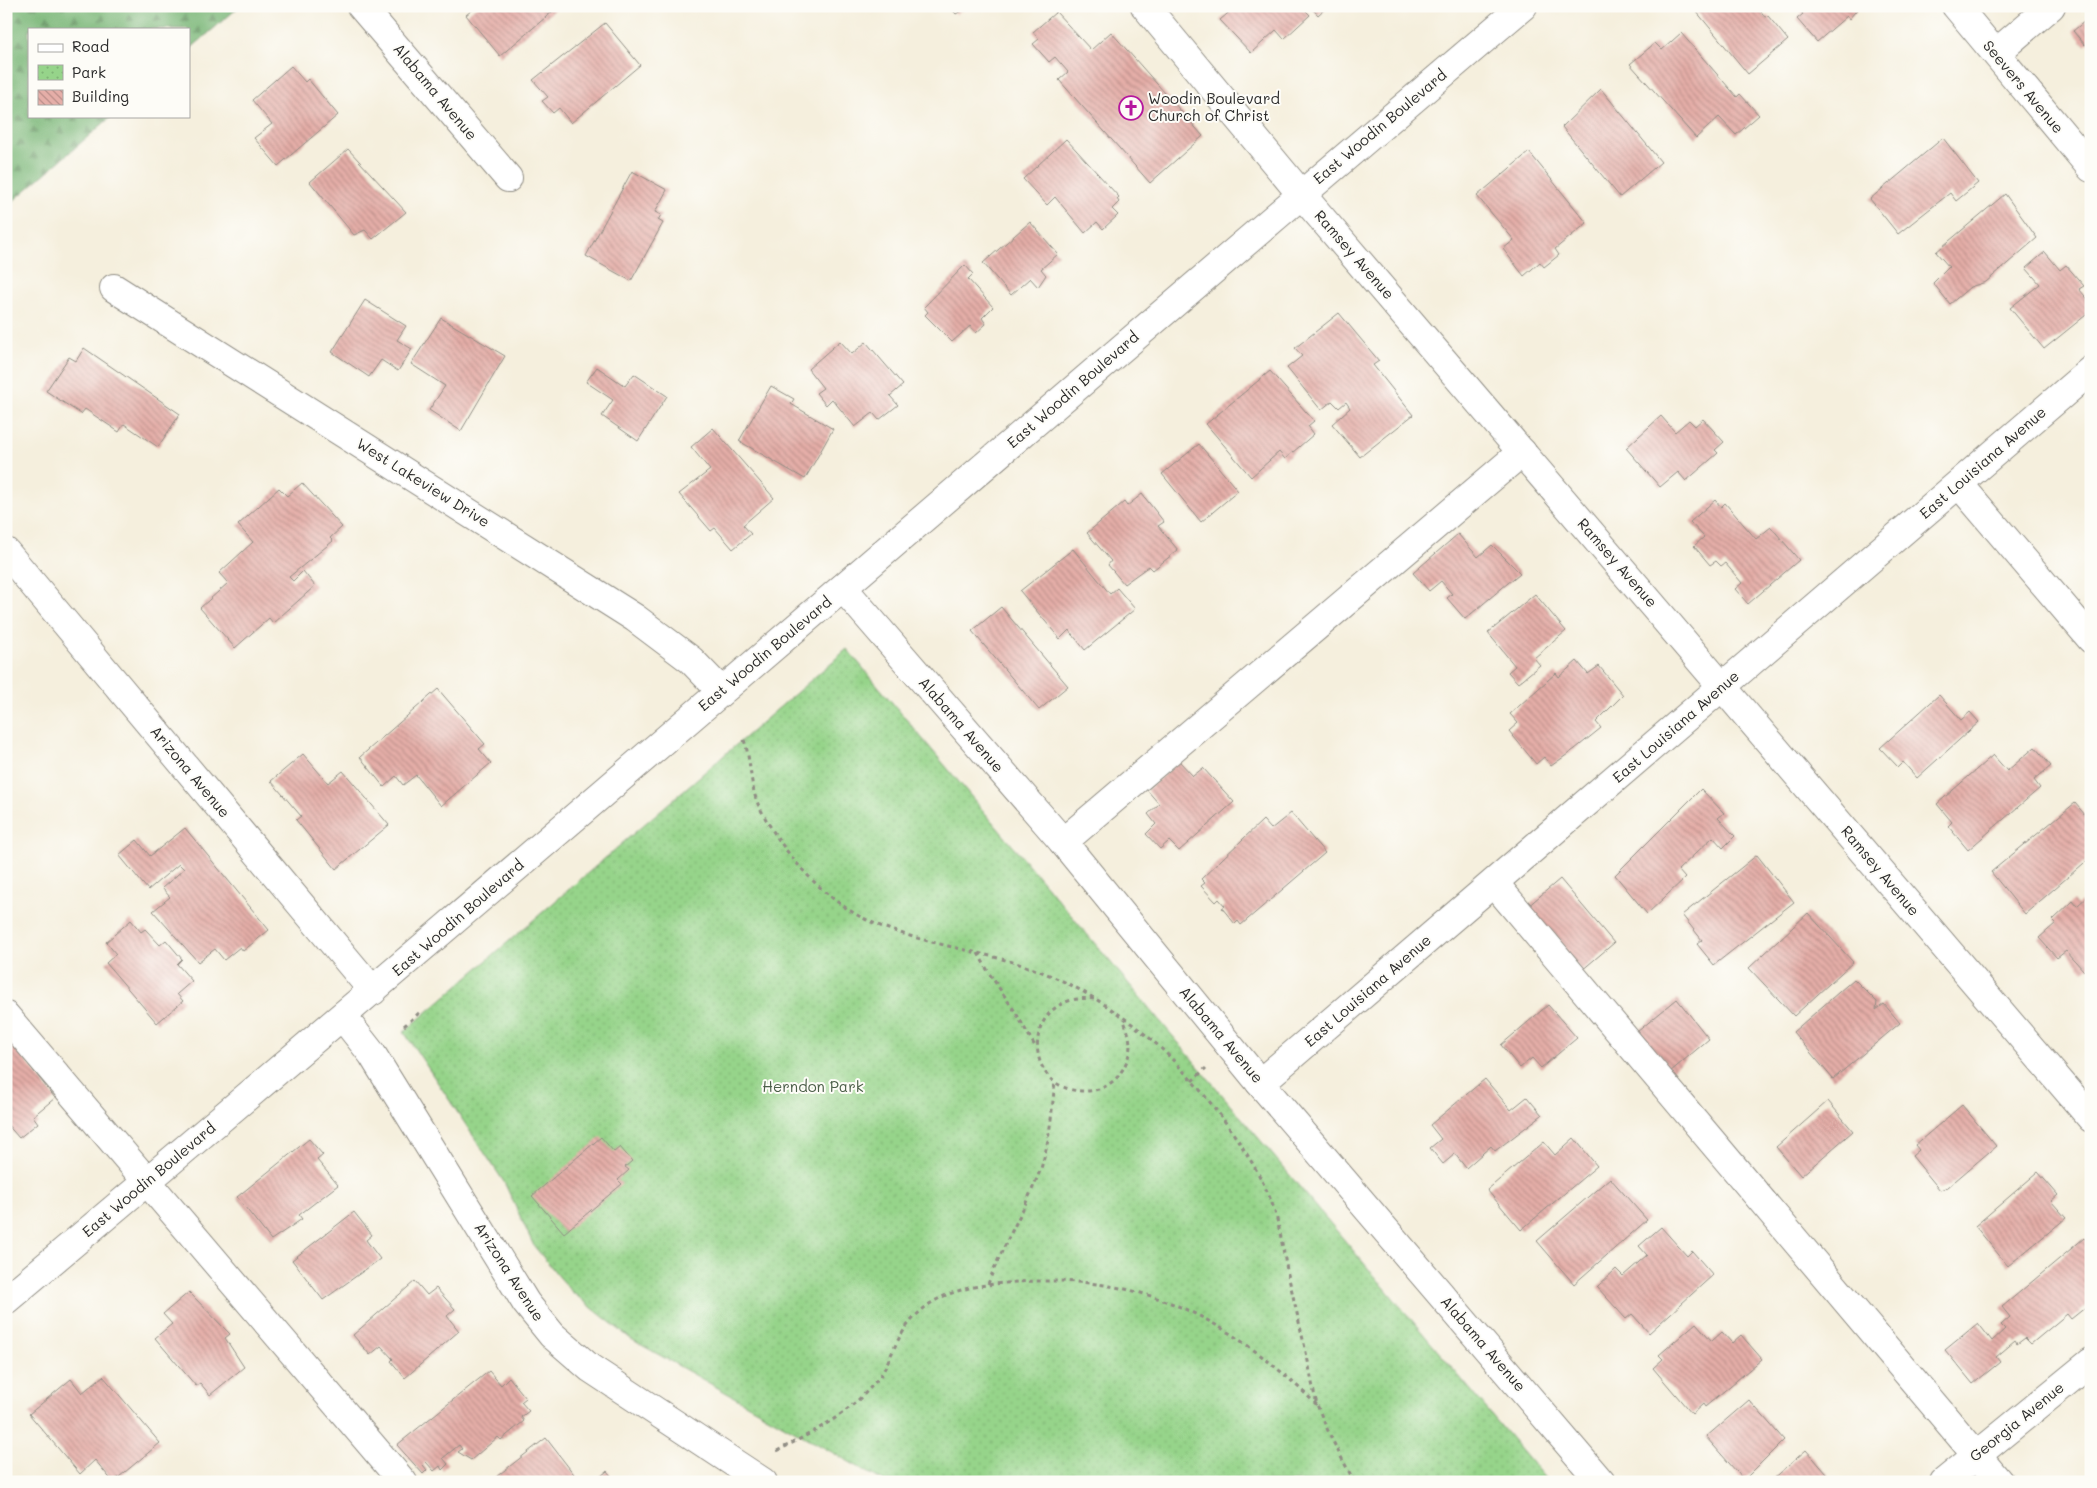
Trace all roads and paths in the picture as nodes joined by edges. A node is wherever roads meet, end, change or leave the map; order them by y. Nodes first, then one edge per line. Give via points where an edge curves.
1 (361, 6) edge
2 (1145, 6) edge
3 (1522, 6) edge
4 (1956, 6) edge
5 (2051, 6) edge
6 (1996, 53) junction
7 (2091, 168) edge
8 (508, 178) dead end
9 (1301, 194) junction
10 (114, 288) dead end
11 (2091, 370) edge
12 (1522, 452) junction
13 (1959, 484) junction
14 (6, 552) edge
15 (843, 588) junction
16 (2091, 639) edge
17 (1723, 686) junction
18 (721, 691) junction
19 (744, 740) dead end
20 (1062, 842) junction
21 (1494, 883) junction
22 (978, 953) junction
23 (373, 991) junction
24 (1097, 1000) junction
25 (419, 1013) dead end
26 (6, 1016) edge
27 (343, 1017) junction
28 (1122, 1018) junction
29 (404, 1026) dead end
30 (1037, 1050) junction
31 (1055, 1081) junction
32 (1260, 1083) junction
33 (2091, 1118) edge
34 (148, 1181) junction
35 (988, 1284) junction
36 (6, 1300) edge
37 (2091, 1362) edge
38 (1318, 1406) junction
39 (1976, 1455) junction
40 (769, 1456) dead end
41 (403, 1482) edge
42 (763, 1482) edge
43 (1355, 1482) edge
44 (1601, 1482) edge
45 (1944, 1482) edge
46 (1999, 1482) edge

1 - 8 street, Alabama Avenue
2 - 9 street, Ramsey Avenue
3 - 9 street, East Woodin Boulevard
4 - 6 street, Seevers Avenue
5 - 6 street
6 - 7 street, Seevers Avenue
9 - 12 street, Ramsey Avenue
9 - 15 street, East Woodin Boulevard
10 - 18 street, West Lakeview Drive via 636,618 691,660
11 - 13 street, East Louisiana Avenue
12 - 17 street, Ramsey Avenue
12 - 20 street
13 - 16 street
13 - 17 street, East Louisiana Avenue
14 - 23 street, Arizona Avenue
15 - 18 street, East Woodin Boulevard
15 - 20 street, Alabama Avenue
17 - 21 street, East Louisiana Avenue
17 - 33 street, Ramsey Avenue
18 - 23 street, East Woodin Boulevard
19 - 22 path via 750,755 752,782 759,808 803,870 833,898 859,916 895,930
20 - 32 street, Alabama Avenue
21 - 32 street, East Louisiana Avenue
21 - 39 street
22 - 24 path via 1028,966
22 - 30 path
23 - 27 street, East Woodin Boulevard
24 - 28 path
24 - 30 path via 1067,1001 1053,1009 1043,1021
25 - 29 path
26 - 34 street
27 - 34 street, East Woodin Boulevard
27 - 42 street, Arizona Avenue via 372,1054 526,1303 552,1335 590,1368
28 - 31 path via 1129,1032 1131,1047 1127,1063 1119,1075 1107,1086 1092,1091 1077,1092
28 - 38 path via 1152,1040 1192,1081 1261,1178 1274,1210
30 - 31 path via 1041,1065
31 - 35 path via 1041,1166
32 - 44 street, Alabama Avenue
34 - 36 street, East Woodin Boulevard
34 - 41 street
35 - 38 path via 1050,1280 1081,1282 1125,1289 1173,1303 1209,1319 1244,1342 1286,1374
35 - 40 path via 955,1292 932,1303 910,1320 881,1375 855,1404 832,1422
37 - 39 street, Georgia Avenue
38 - 43 path
39 - 45 street, Georgia Avenue
39 - 46 street

